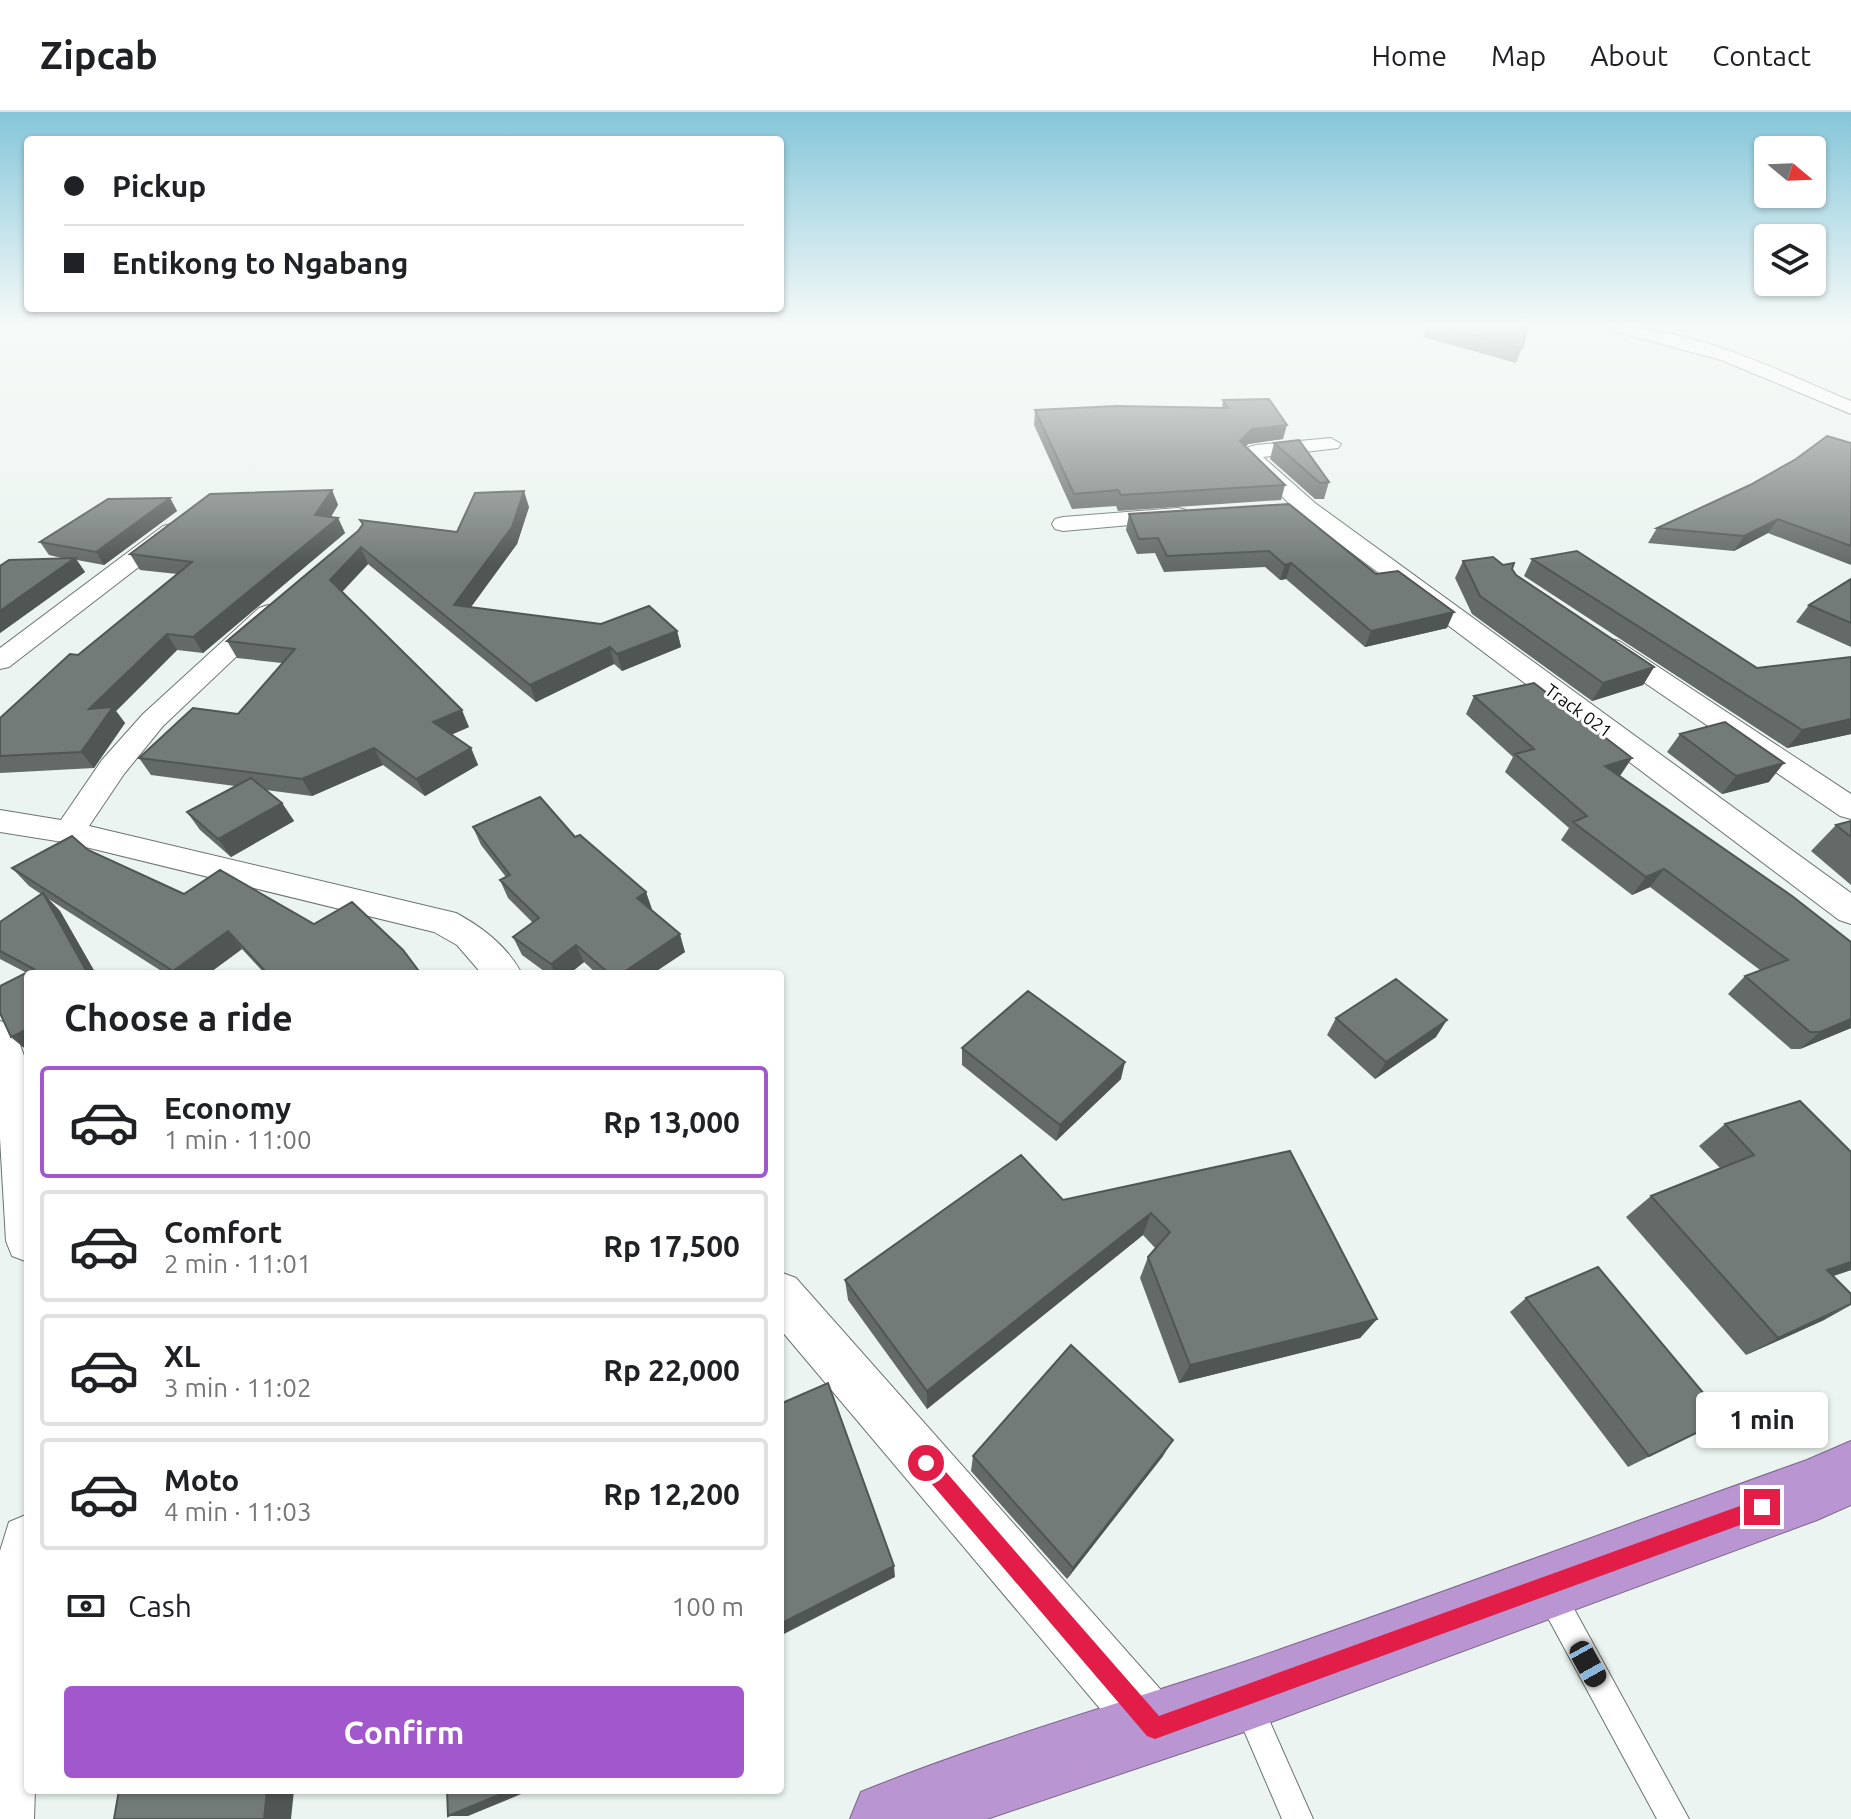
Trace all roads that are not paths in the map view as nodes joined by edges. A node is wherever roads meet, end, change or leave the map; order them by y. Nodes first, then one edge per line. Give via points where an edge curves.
1 (1331, 444) dead end
2 (194, 513) edge
3 (1194, 514) edge
4 (1063, 524) dead end
5 (287, 596) edge
6 (1582, 628) edge
7 (0, 661) edge
8 (1851, 809) edge
9 (0, 821) edge
10 (69, 832) junction
11 (1851, 911) edge
12 (500, 970) edge
13 (0, 1036) edge
14 (24, 1185) edge
15 (784, 1299) edge
16 (1851, 1472) edge
17 (24, 1572) edge
18 (1546, 1586) junction
19 (1244, 1697) junction
20 (1155, 1728) junction
21 (977, 1803) edge
22 (3, 1819) edge
23 (888, 1819) edge
24 (1298, 1819) edge
25 (1674, 1819) edge

1 - 11 street, Track 021 via 1251,452 1293,509
2 - 7 street
3 - 4 street
5 - 10 street via 153,720
6 - 8 street
9 - 10 street
10 - 12 street via 444,922 469,936
13 - 14 street via 18,1102
15 - 20 street
16 - 18 highway
17 - 22 street
18 - 19 highway
18 - 25 lane
19 - 20 highway
19 - 24 lane
20 - 21 highway
21 - 23 highway

